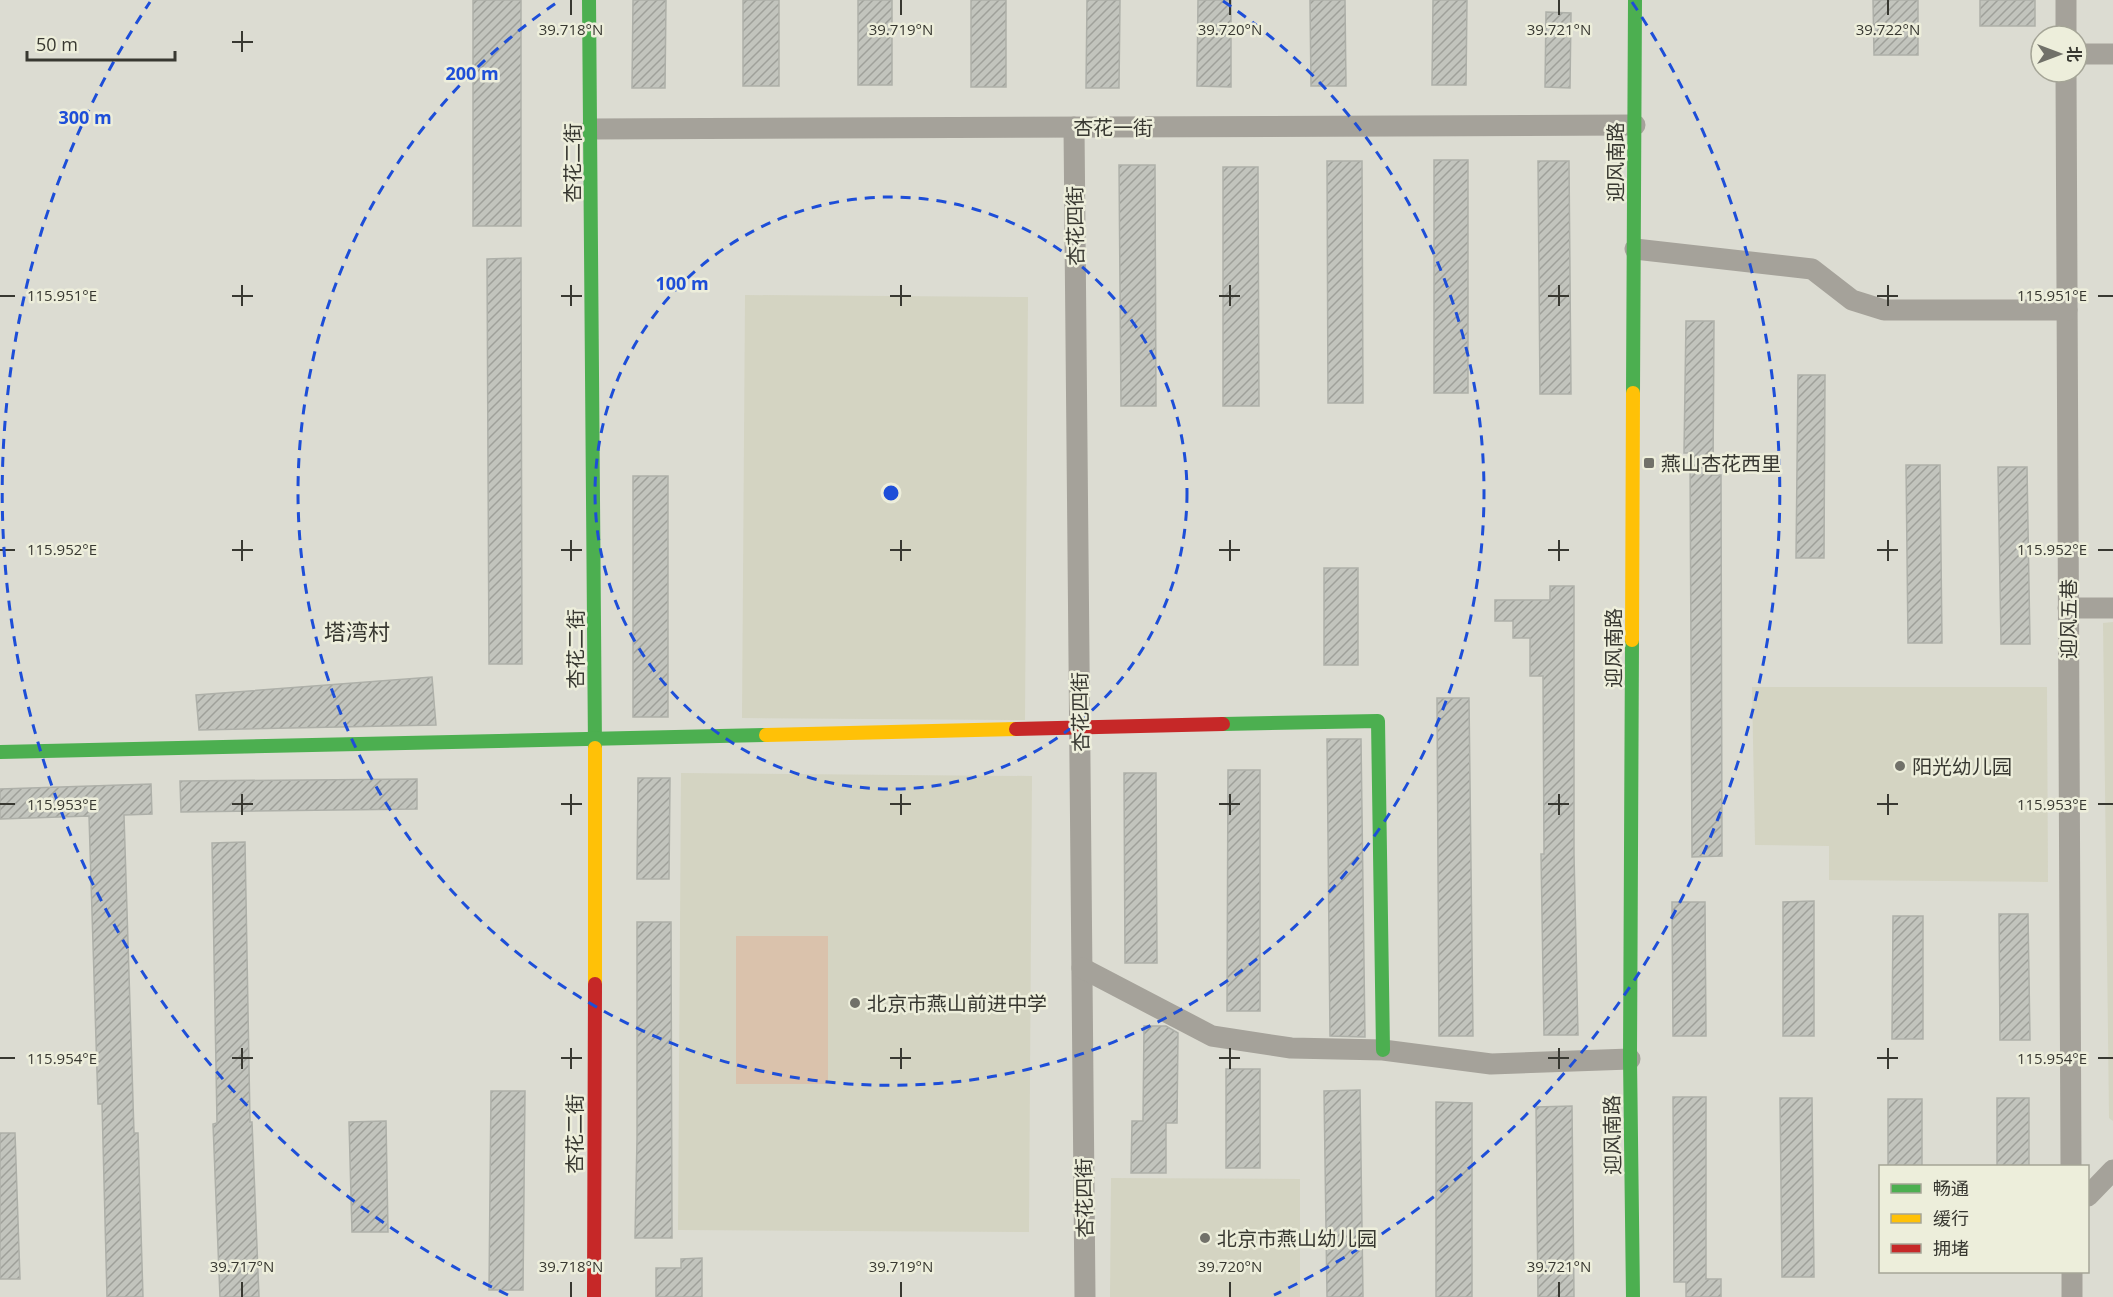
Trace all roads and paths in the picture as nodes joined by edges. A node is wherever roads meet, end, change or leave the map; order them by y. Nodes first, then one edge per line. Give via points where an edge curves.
1 (590, 0) edge
2 (1635, 0) edge
3 (2066, 0) edge
4 (2066, 24) edge
5 (2089, 54) edge
6 (2113, 54) edge
7 (2066, 84) edge
8 (1635, 125) junction
9 (1074, 127) junction
10 (591, 129) junction
11 (1635, 249) junction
12 (2067, 310) junction
13 (2068, 608) junction
14 (2113, 608) edge
15 (1080, 728) junction
16 (594, 738) junction
17 (0, 752) edge
18 (1082, 968) junction
19 (1383, 1050) junction
20 (1630, 1059) junction
21 (2071, 1165) edge
22 (2113, 1170) edge
23 (2089, 1195) edge
24 (2072, 1273) edge
25 (594, 1297) edge
26 (1085, 1297) edge
27 (1633, 1297) edge
28 (2072, 1297) edge

1 - 10 street, 杏花二街
2 - 8 street, 迎风南路
3 - 4 street
5 - 6 street
7 - 12 street, 迎风五巷
8 - 9 street, 杏花一街
8 - 11 street, 迎风南路
9 - 10 street, 杏花一街
9 - 15 street, 杏花四街
10 - 16 street, 杏花二街
11 - 12 street via 1812,269 1852,300 1884,310
11 - 20 street, 迎风南路
12 - 13 street, 迎风五巷
13 - 14 street
13 - 21 street, 迎风五巷
15 - 16 street
15 - 18 street, 杏花四街
15 - 19 street via 1378,721
16 - 17 street
16 - 25 street, 杏花二街
18 - 19 street via 1212,1036 1291,1048
18 - 26 street, 杏花四街
19 - 20 street via 1491,1064
20 - 27 street, 迎风南路
22 - 23 street
24 - 28 street

